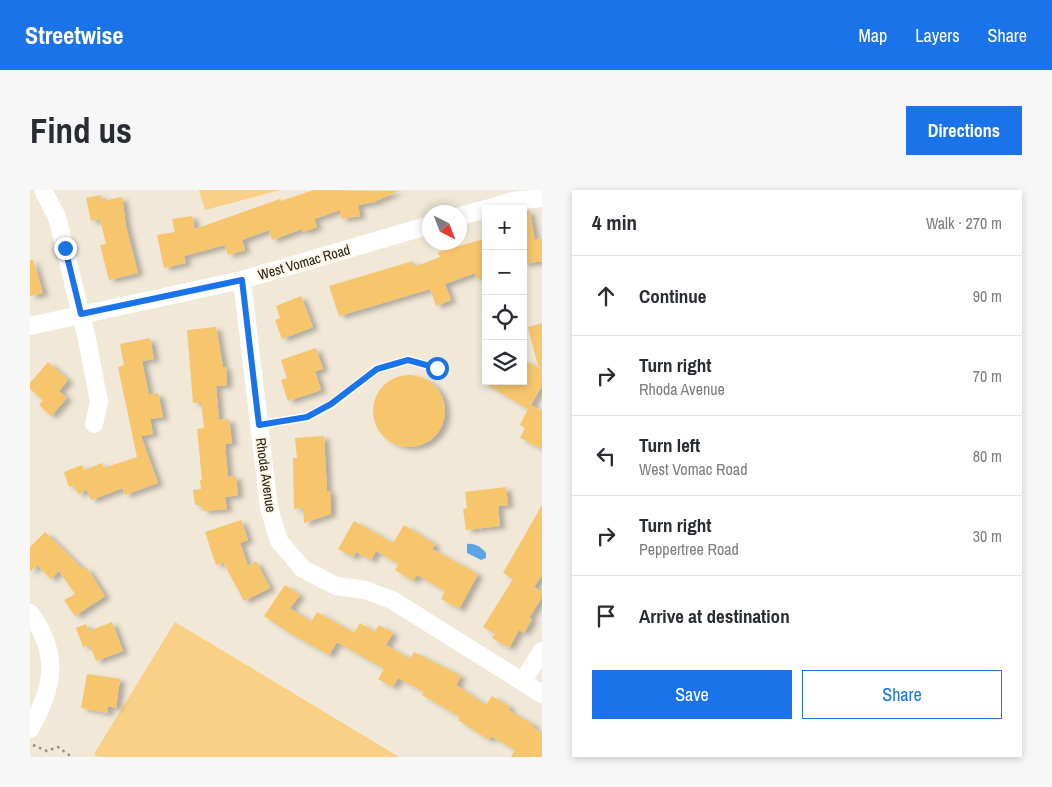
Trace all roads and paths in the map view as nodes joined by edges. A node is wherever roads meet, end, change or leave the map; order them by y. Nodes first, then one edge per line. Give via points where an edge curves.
1 (43, 190) edge
2 (542, 198) edge
3 (501, 205) edge
4 (482, 210) edge
5 (467, 214) edge
6 (422, 227) edge
7 (242, 280) junction
8 (81, 314) junction
9 (30, 326) edge
10 (437, 368) dead end
11 (94, 424) dead end
12 (259, 425) junction
13 (30, 613) edge
14 (542, 651) edge
15 (522, 682) junction
16 (542, 694) edge
17 (30, 729) edge
18 (30, 743) edge
19 (72, 757) edge

1 - 8 street via 57,217
2 - 3 street
4 - 5 street
6 - 7 street, West Vomac Road
7 - 8 street, West Vomac Road
7 - 12 street, Rhoda Avenue
8 - 9 street, West Vomac Road
8 - 11 street via 99,402
10 - 12 lane via 408,360 377,369 331,404 307,417
12 - 15 street, Rhoda Avenue via 269,508 279,541 303,569 336,586 365,590 392,600
13 - 17 street via 42,629 50,655 51,676 47,696
14 - 15 street
15 - 16 street, Rhoda Avenue
18 - 19 path via 47,751 58,748

